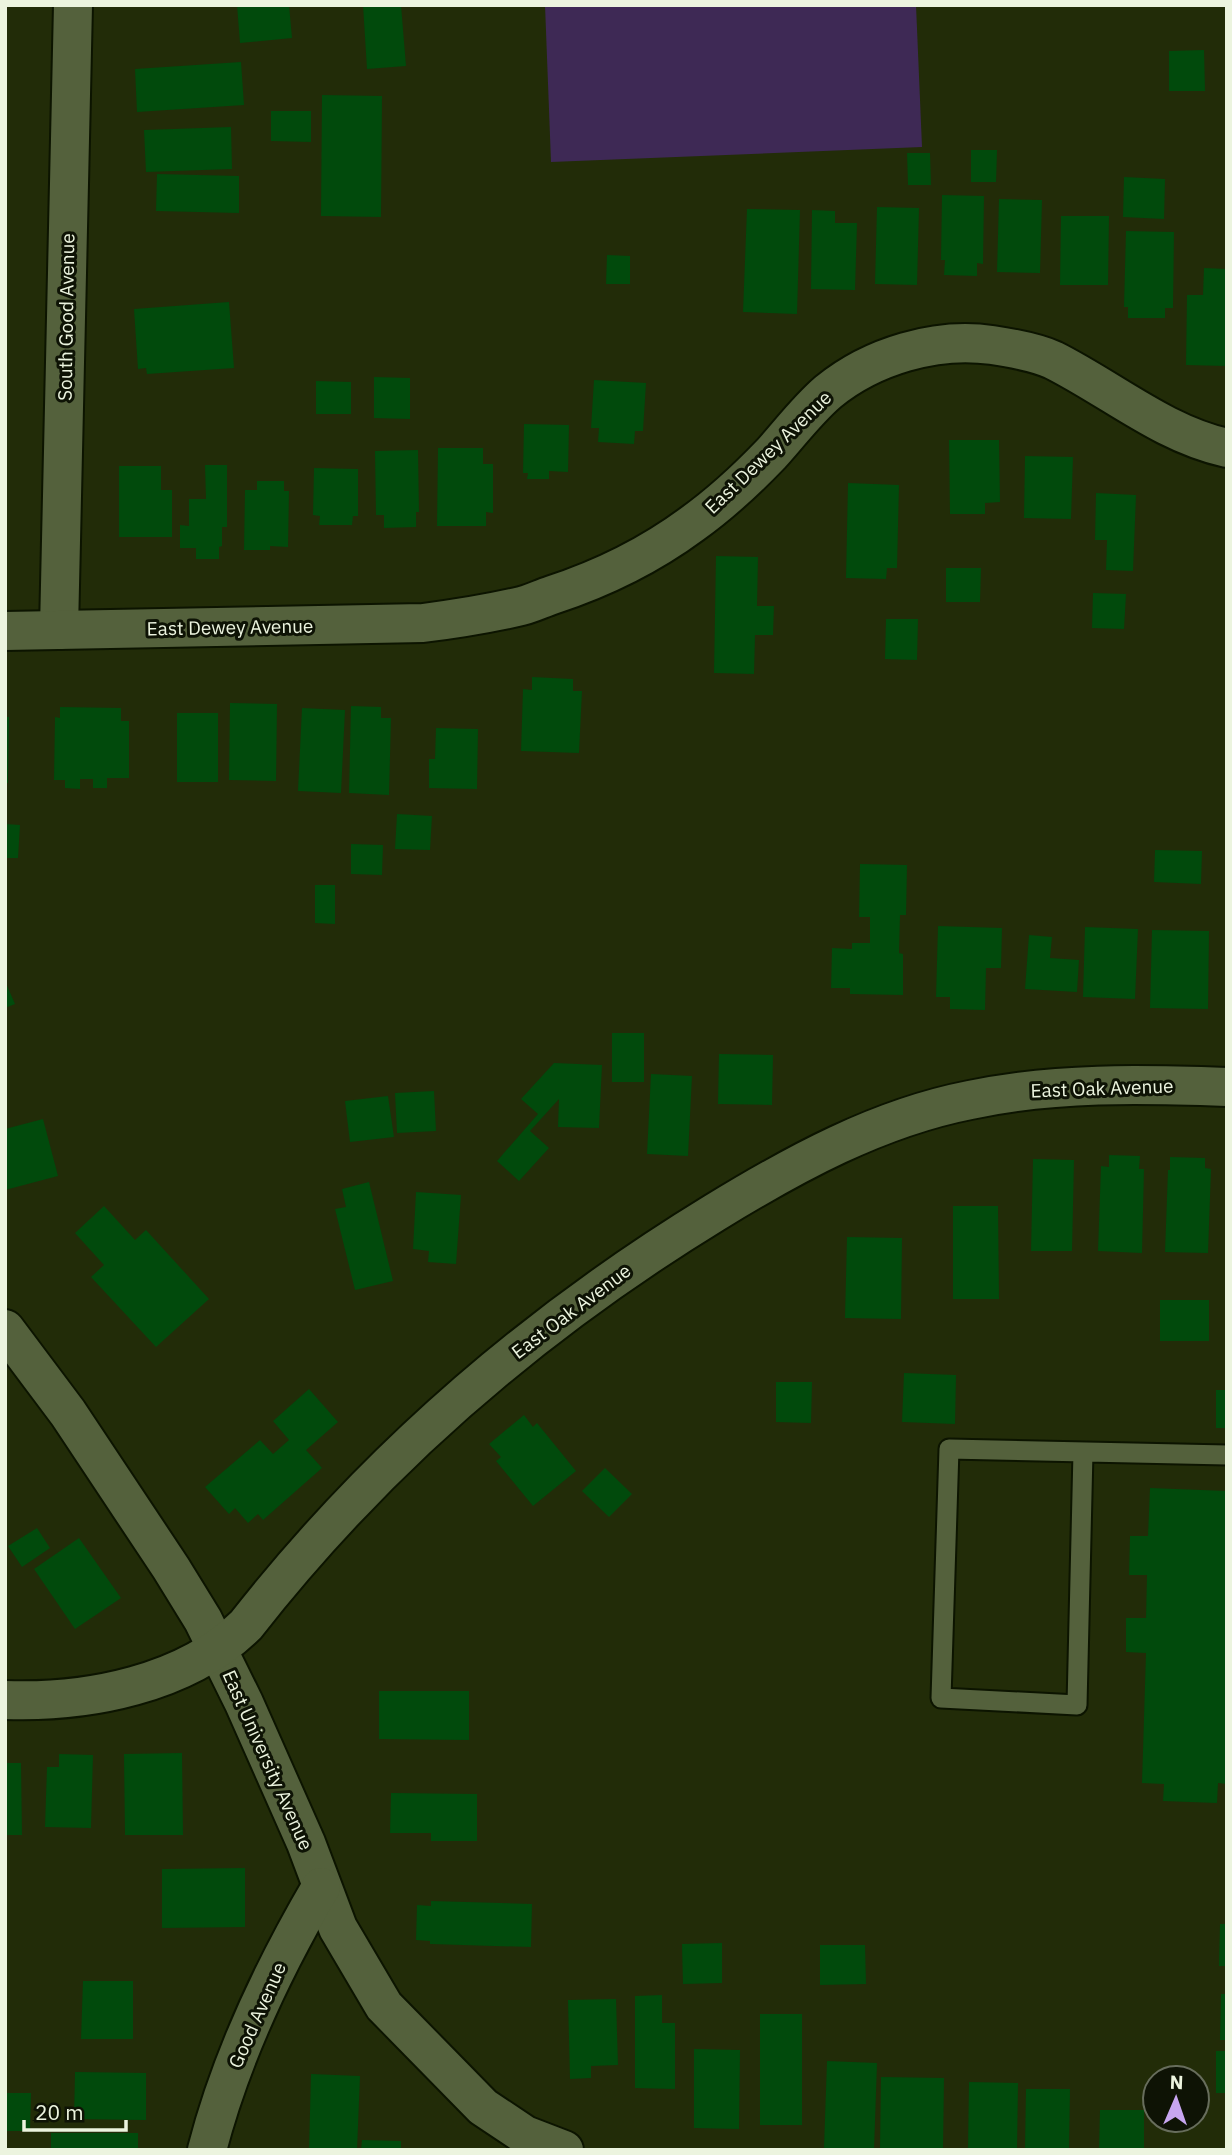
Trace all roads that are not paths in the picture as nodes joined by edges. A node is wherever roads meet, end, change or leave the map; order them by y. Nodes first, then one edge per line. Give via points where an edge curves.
1 (73, 5) edge
2 (1227, 448) edge
3 (60, 630) junction
4 (5, 631) edge
5 (1227, 1087) edge
6 (5, 1329) edge
7 (1083, 1452) junction
8 (1227, 1455) edge
9 (219, 1649) junction
10 (5, 1700) edge
11 (321, 1887) junction
12 (207, 2150) edge
13 (564, 2150) edge

1 - 3 street, South Good Avenue
2 - 3 street, East Dewey Avenue via 1175,429 1037,354 991,345 935,346 882,360 840,383 715,507 649,552 533,603 423,623
3 - 4 street, East Dewey Avenue
5 - 9 street, East Oak Avenue via 1066,1086 971,1099 864,1133 765,1182 646,1255 473,1387 349,1505 246,1625
6 - 9 street, East University Avenue via 41,1374 142,1524
7 - 7 lane via 949,1449 941,1698 1077,1705
7 - 8 lane
9 - 10 street, East Oak Avenue via 169,1674 107,1692
9 - 11 street, East University Avenue via 306,1843
11 - 12 street, Good Avenue via 249,2028
11 - 13 street, East University Avenue via 359,1967 393,2017 484,2107 525,2135

